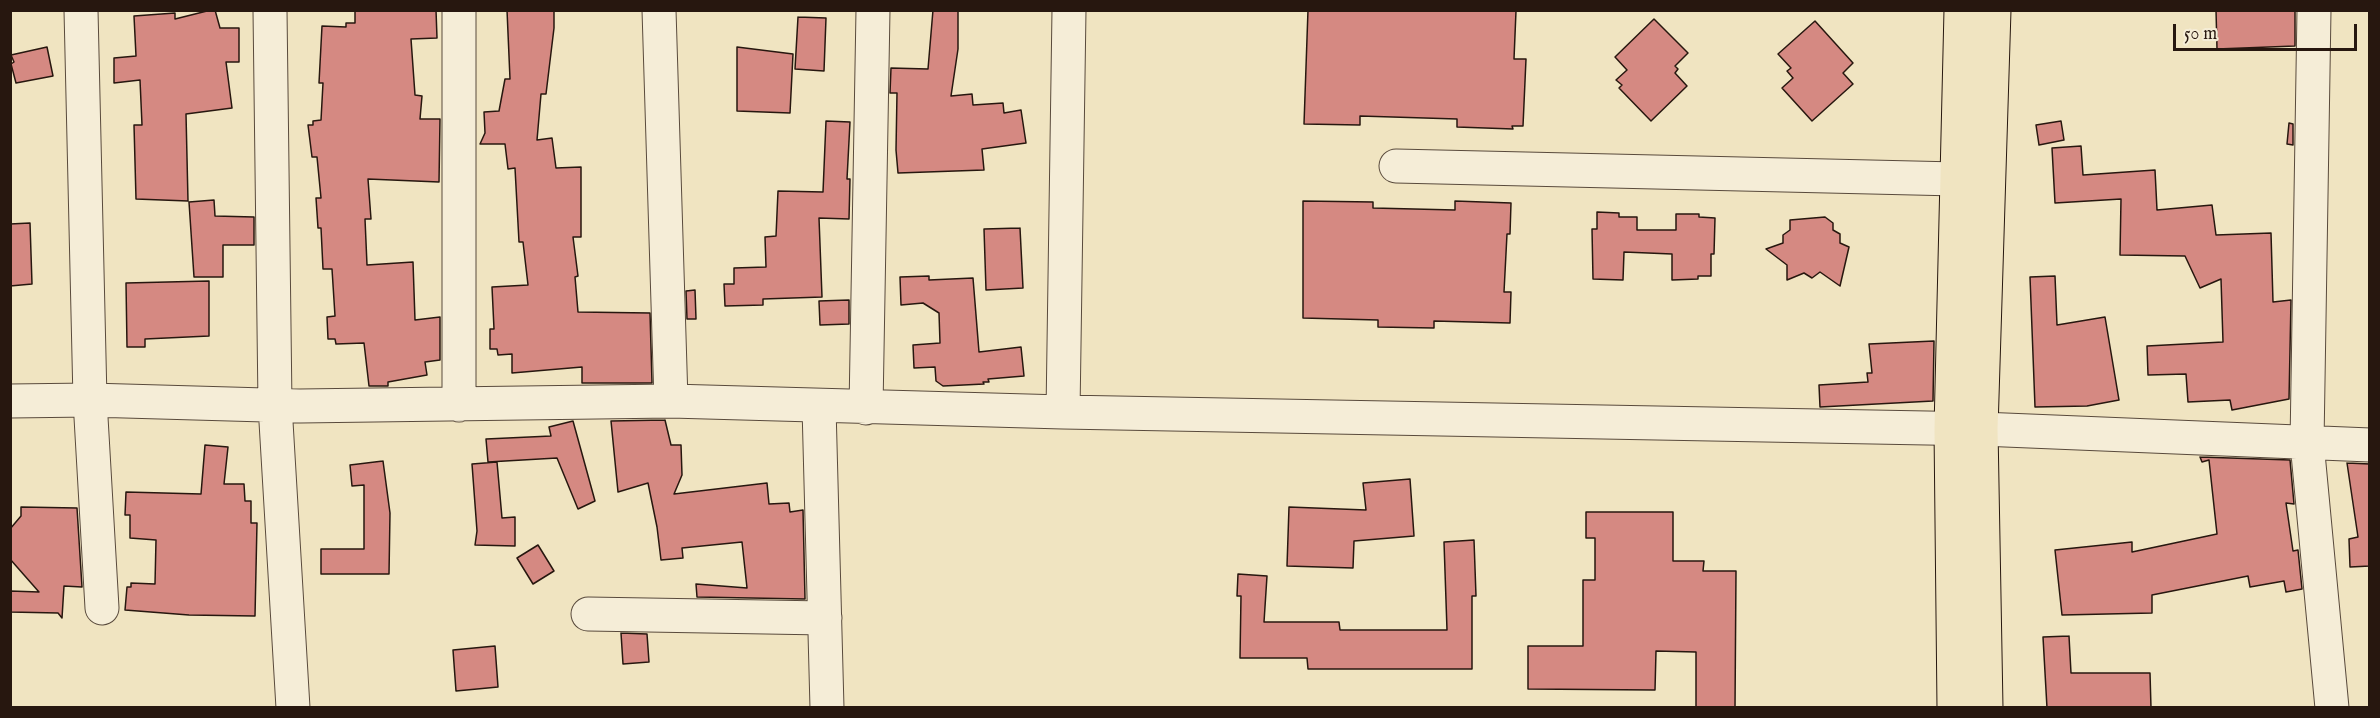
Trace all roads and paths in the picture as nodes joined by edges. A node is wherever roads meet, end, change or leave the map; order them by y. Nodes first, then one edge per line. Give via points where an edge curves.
1 (81, 10) edge
2 (270, 10) edge
3 (459, 10) edge
4 (659, 10) edge
5 (873, 10) edge
6 (1070, 10) edge
7 (1961, 10) edge
8 (1994, 10) edge
9 (2314, 10) edge
10 (1396, 165) dead end
11 (1957, 178) junction
12 (90, 400) junction
13 (10, 401) edge
14 (671, 401) junction
15 (275, 405) junction
16 (459, 405) junction
17 (819, 407) junction
18 (866, 408) junction
19 (1063, 412) junction
20 (1966, 429) junction
21 (2307, 443) junction
22 (2370, 445) edge
23 (102, 608) dead end
24 (588, 614) dead end
25 (825, 618) junction
26 (293, 708) edge
27 (827, 708) edge
28 (1954, 708) edge
29 (1986, 708) edge
30 (2332, 708) edge

1 - 12 street
2 - 15 street
3 - 16 street
4 - 14 street
5 - 18 street
6 - 19 street
7 - 11 main road
8 - 20 main road
9 - 21 street
10 - 11 street
11 - 20 main road
12 - 13 street
12 - 15 street
12 - 23 street
14 - 16 street
14 - 17 street
15 - 16 street
15 - 26 street
17 - 18 street
17 - 25 street
18 - 19 street
19 - 20 street
20 - 21 street
20 - 28 main road
20 - 29 main road
21 - 22 street
21 - 30 street
24 - 25 street
25 - 27 street

